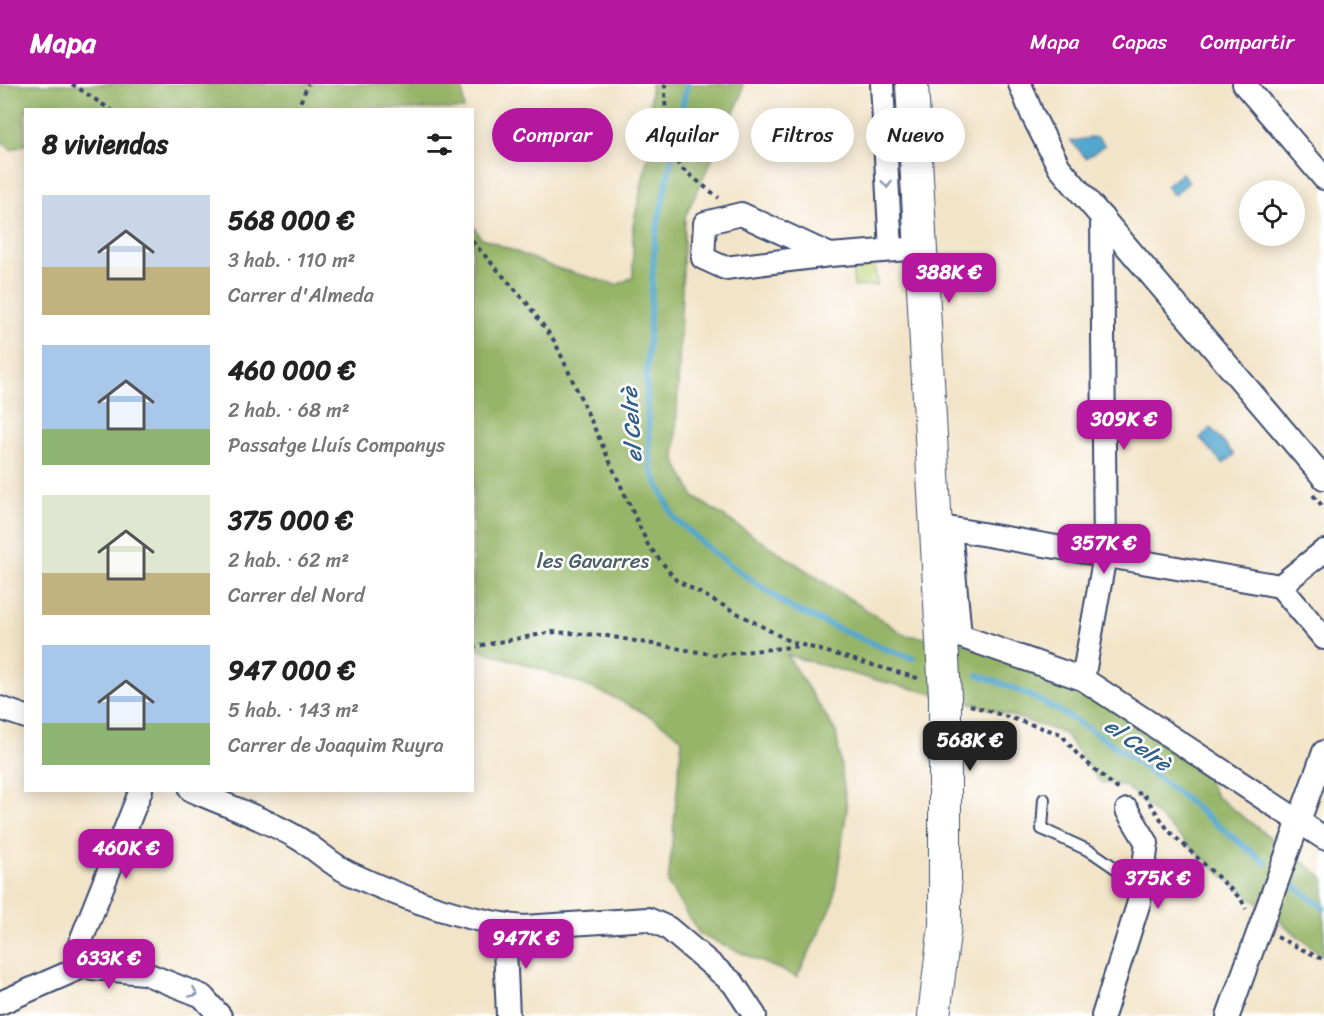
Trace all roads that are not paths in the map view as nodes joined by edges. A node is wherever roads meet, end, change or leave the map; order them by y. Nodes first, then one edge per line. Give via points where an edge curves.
1 (882, 84) edge
2 (912, 84) edge
3 (1020, 84) edge
4 (1244, 84) edge
5 (1324, 178) edge
6 (1102, 218) junction
7 (922, 248) junction
8 (891, 250) junction
9 (830, 255) junction
10 (1324, 478) edge
11 (943, 527) junction
12 (1324, 550) edge
13 (1105, 555) junction
14 (1280, 586) junction
15 (1324, 638) edge
16 (1083, 680) junction
17 (0, 708) edge
18 (24, 716) edge
19 (1324, 752) edge
20 (140, 792) edge
21 (195, 792) edge
22 (1044, 799) dead end
23 (1127, 810) dead end
24 (1297, 819) junction
25 (1324, 838) edge
26 (1140, 890) junction
27 (504, 925) junction
28 (82, 967) junction
29 (0, 1003) edge
30 (220, 1016) edge
31 (508, 1016) edge
32 (755, 1016) edge
33 (934, 1016) edge
34 (1103, 1016) edge
35 (1228, 1016) edge

1 -> 8 street
2 - 7 main road
3 - 6 street via 1059,167
4 - 5 street
6 - 10 street
6 - 13 street
7 - 8 street
7 - 11 main road
8 - 9 street
9 - 9 street via 725,268 703,258 705,223 741,214
11 - 13 street
11 - 16 street via 960,636
11 - 33 main road via 945,925
12 - 14 street
13 - 14 street
13 - 16 street
14 - 15 street
16 - 24 street
17 - 18 street
19 - 24 street
20 - 28 street via 80,943
21 - 27 street via 295,836 347,872 401,895
22 - 26 lane via 1042,829 1092,852
23 - 26 street via 1147,843
24 - 25 street
24 - 35 street
26 - 34 street
27 - 31 street
27 - 32 street via 648,919 668,928 733,982
28 - 29 street
28 -> 30 street via 144,974 202,996

